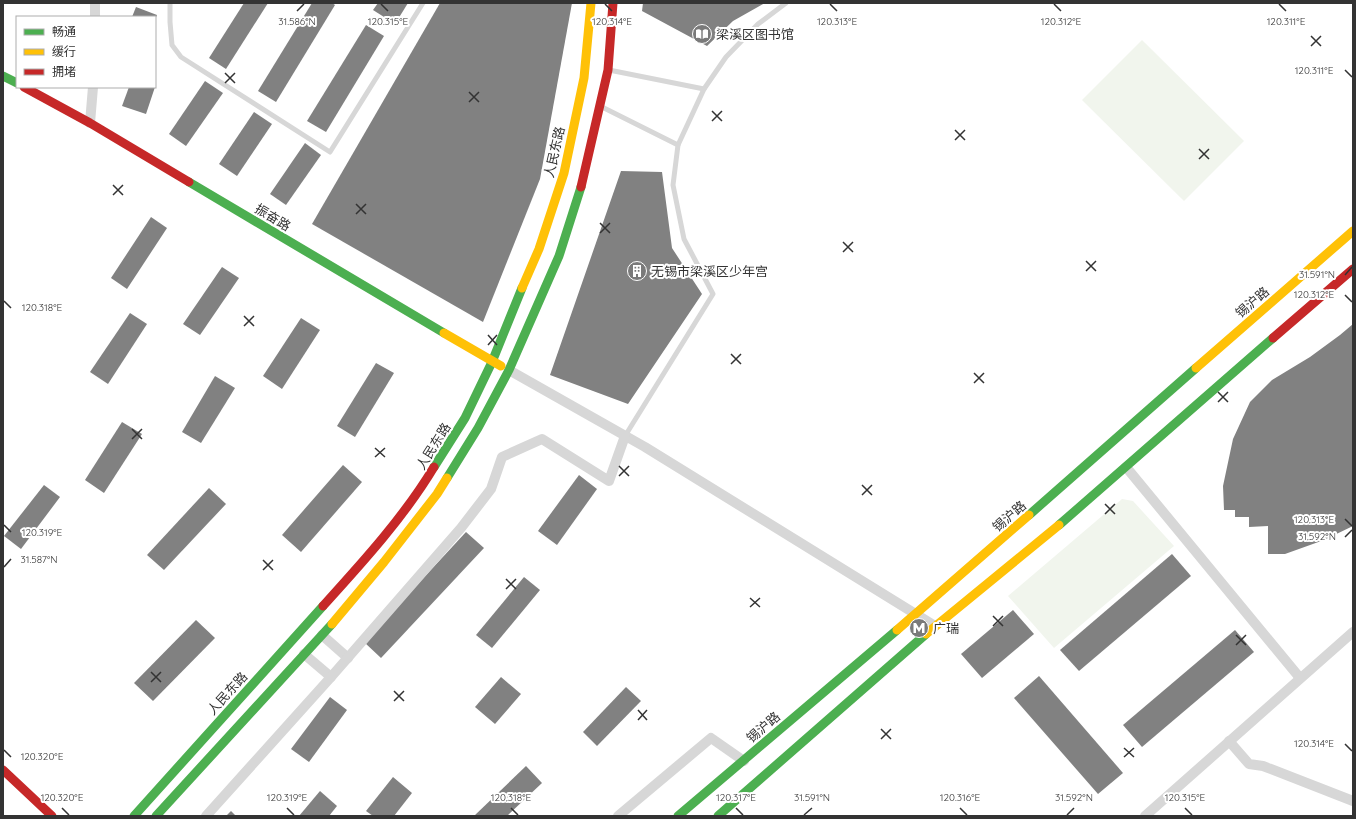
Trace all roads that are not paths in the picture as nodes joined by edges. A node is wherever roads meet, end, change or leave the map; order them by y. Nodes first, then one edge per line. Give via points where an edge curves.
1 (95, 3) edge
2 (170, 3) edge
3 (423, 3) edge
4 (591, 3) edge
5 (613, 3) edge
6 (786, 3) edge
7 (95, 16) edge
8 (608, 70) junction
9 (3, 76) edge
10 (16, 82) edge
11 (26, 88) edge
12 (93, 88) edge
13 (704, 89) junction
14 (600, 106) junction
15 (90, 123) junction
16 (678, 146) junction
17 (1353, 231) edge
18 (1353, 269) edge
19 (492, 362) junction
20 (510, 370) junction
21 (625, 436) junction
22 (1126, 467) junction
23 (915, 614) junction
24 (936, 626) junction
25 (1353, 632) edge
26 (322, 635) junction
27 (304, 654) junction
28 (348, 658) junction
29 (331, 677) junction
30 (1300, 678) junction
31 (1229, 741) junction
32 (744, 761) junction
33 (3, 770) edge
34 (1353, 801) edge
35 (724, 814) edge
36 (52, 816) edge
37 (134, 816) edge
38 (156, 816) edge
39 (206, 816) edge
40 (618, 816) edge
41 (678, 816) edge
42 (1145, 816) edge

1 - 7 street
2 - 3 lane via 172,45 181,57 330,152
4 - 19 main road, 人民东路 via 584,78 564,173 539,249
5 - 8 main road
6 - 13 lane via 758,24 726,57
8 - 13 lane
8 - 14 main road
9 - 10 main road
11 - 15 main road, 振奋路
12 - 15 street
13 - 16 lane
14 - 16 lane
14 - 20 main road via 584,178 559,256
15 - 19 main road, 振奋路
16 - 21 lane via 673,185 684,239 713,294
17 - 23 main road, 锡沪路
18 - 22 main road
19 - 20 main road, 振奋路
19 - 37 main road, 人民东路 via 465,418 428,477 367,557
20 - 21 street
20 - 26 main road via 437,494
21 - 23 street
21 - 28 street via 609,480 542,439 502,456 491,489 461,528
22 - 24 main road via 1073,514
22 - 30 street
23 - 24 street
23 - 32 main road, 锡沪路
24 - 35 main road
25 - 30 street
26 - 27 main road
26 - 28 street
27 - 29 street
27 - 38 main road
28 - 29 street
29 - 39 street
30 - 31 street
31 - 34 street via 1249,764 1263,766
31 - 42 street
32 - 40 street via 711,738
32 - 41 main road, 锡沪路
33 - 36 main road

